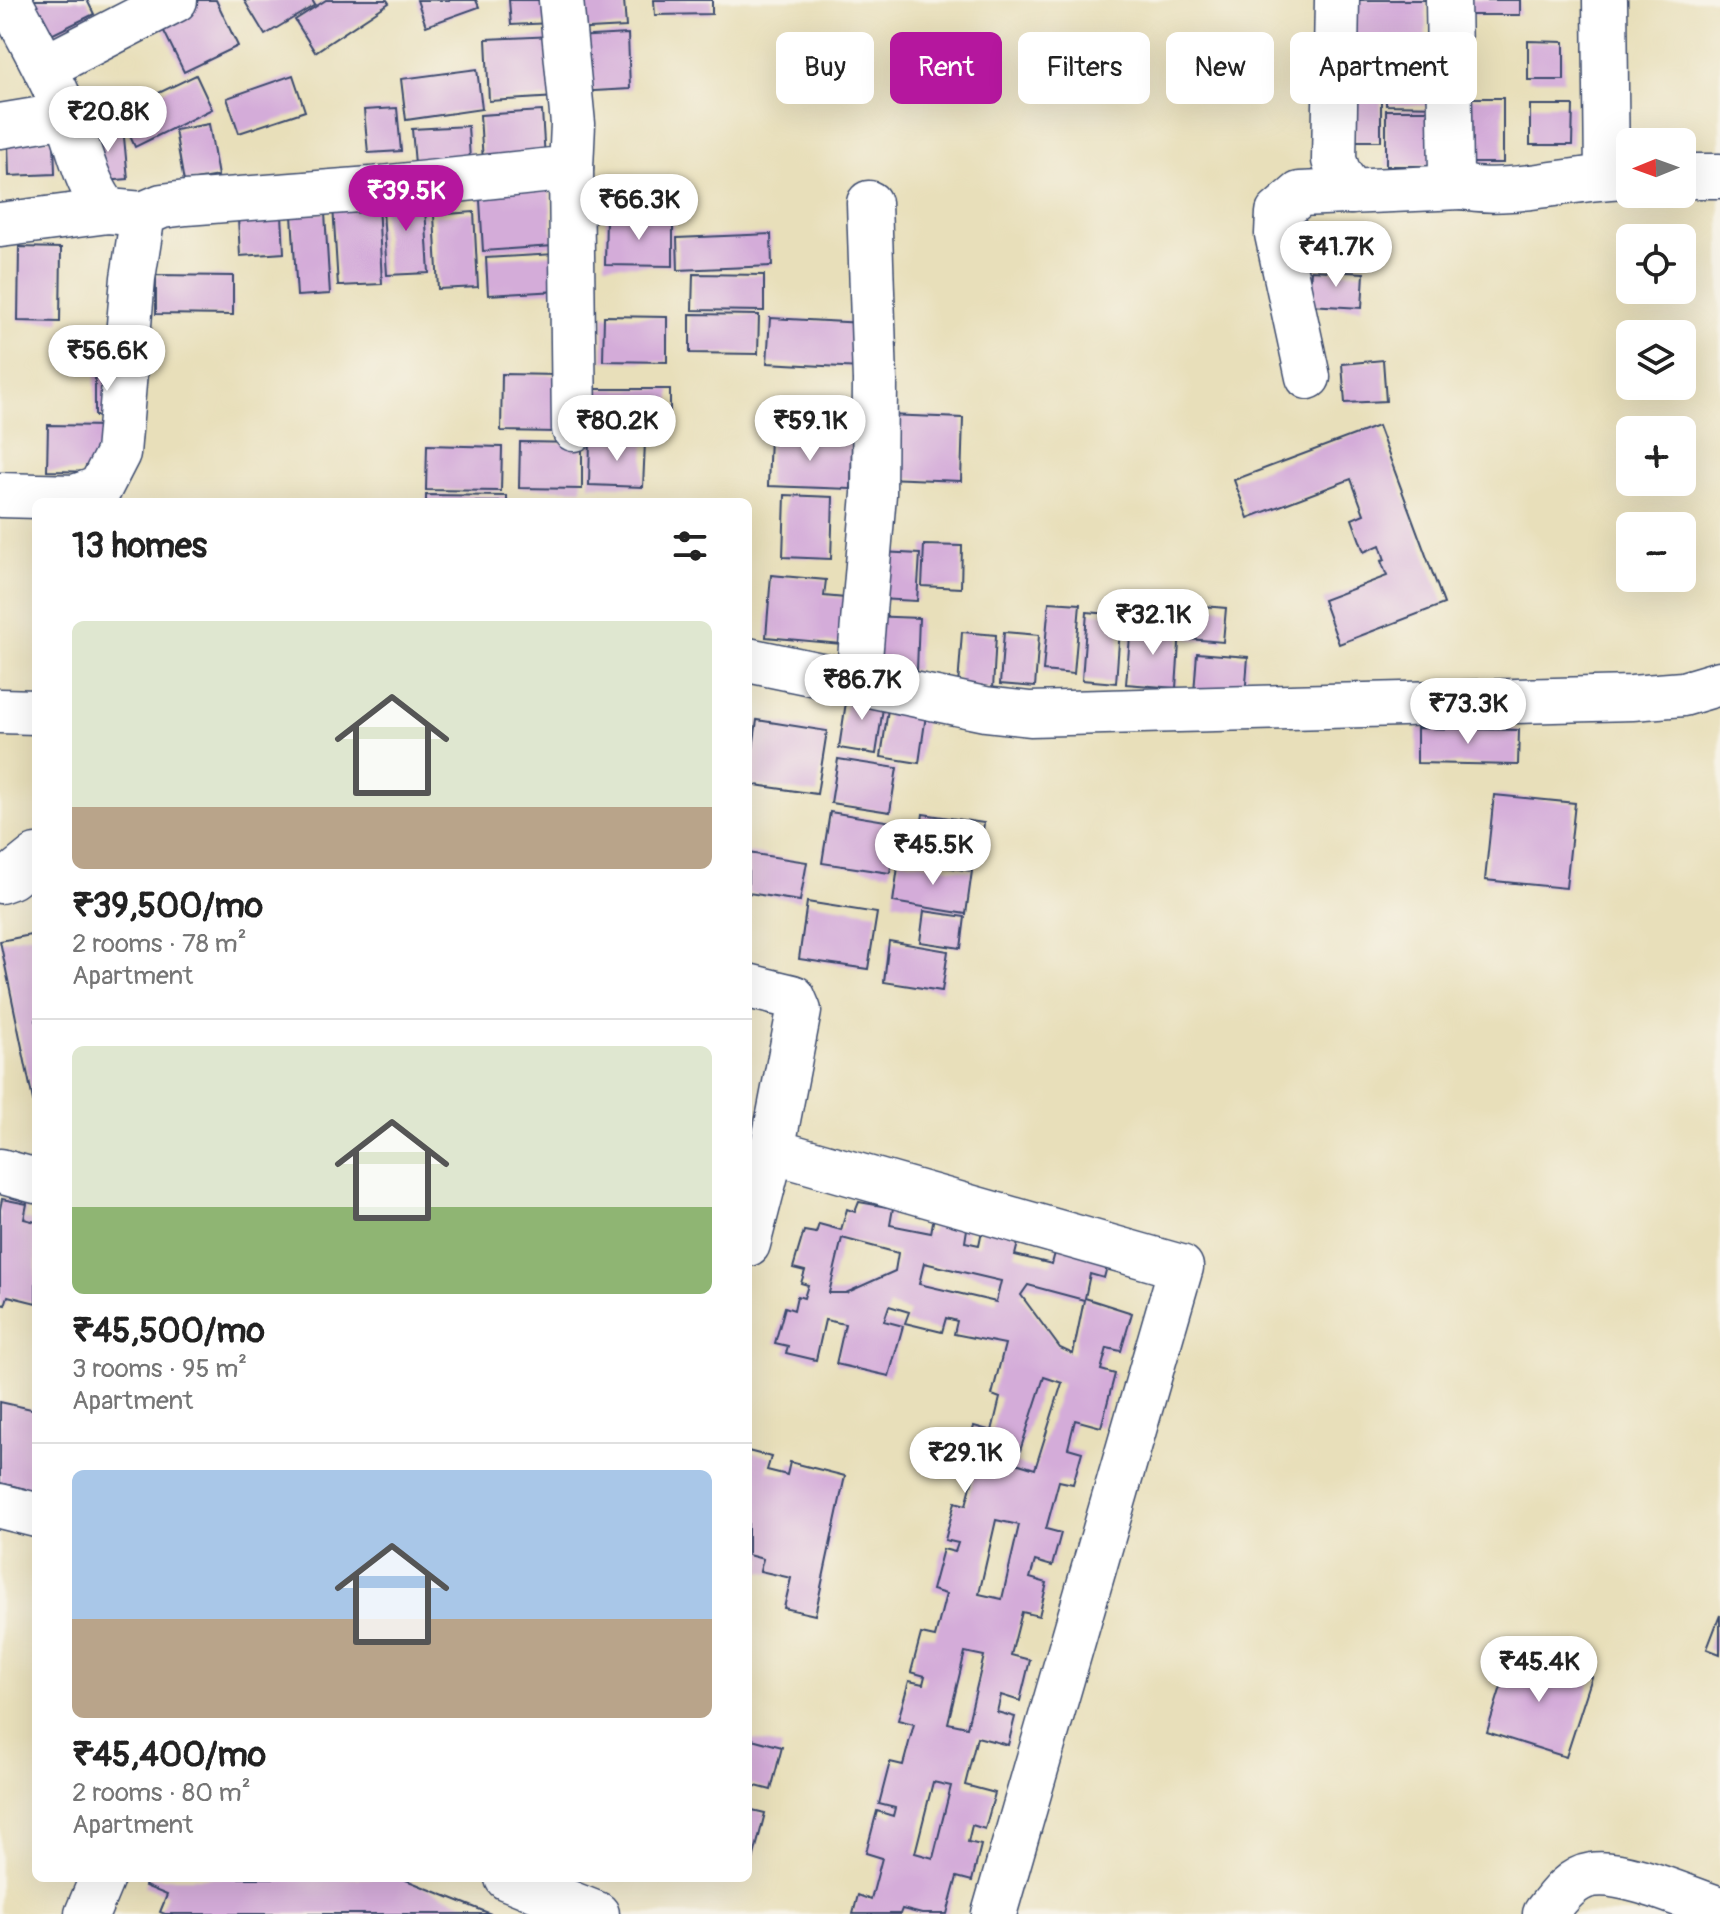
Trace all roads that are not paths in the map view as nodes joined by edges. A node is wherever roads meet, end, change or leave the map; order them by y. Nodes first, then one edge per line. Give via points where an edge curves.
1 (9, 0) edge
2 (175, 0) edge
3 (561, 0) edge
4 (1337, 0) edge
5 (1448, 0) edge
6 (1605, 0) edge
7 (45, 67) junction
8 (67, 115) junction
9 (0, 126) edge
10 (1616, 138) edge
11 (571, 168) junction
12 (1616, 176) edge
13 (1696, 176) edge
14 (1720, 176) edge
15 (1461, 187) junction
16 (1352, 192) junction
17 (869, 203) dead end
18 (126, 212) junction
19 (0, 225) edge
20 (1308, 377) dead end
21 (574, 429) dead end
22 (0, 495) edge
23 (752, 661) edge
24 (858, 682) junction
25 (1720, 683) edge
26 (0, 711) edge
27 (32, 712) edge
28 (32, 860) edge
29 (0, 881) edge
30 (752, 987) edge
31 (772, 1151) junction
32 (0, 1171) edge
33 (32, 1180) edge
34 (752, 1228) edge
35 (0, 1506) edge
36 (32, 1514) edge
37 (100, 1882) edge
38 (517, 1882) edge
39 (1720, 1909) edge
40 (87, 1914) edge
41 (597, 1914) edge
42 (994, 1914) edge
43 (1545, 1914) edge

1 - 7 street
2 - 7 street
3 - 11 street via 573,124
4 - 16 street via 1334,160
5 - 15 street via 1451,173
6 - 10 street
7 - 8 street
8 - 9 street
8 - 18 street via 94,194
11 - 18 street
11 - 21 street
12 - 15 street via 1483,191
13 - 14 street
15 - 16 street
16 - 20 street via 1300,194 1278,213 1277,234
17 - 24 street via 874,494
18 - 19 street
18 - 22 street via 133,278 118,453 100,488 75,497
23 - 24 street
24 - 25 street via 1030,714 1632,698 1683,694
26 - 27 street
28 - 29 street
30 - 31 street via 793,997 799,1011
31 - 34 street
31 - 42 street via 1181,1267
32 - 33 street
35 - 36 street
37 - 40 street
38 - 41 street
39 - 43 street via 1614,1874 1590,1875 1562,1891

